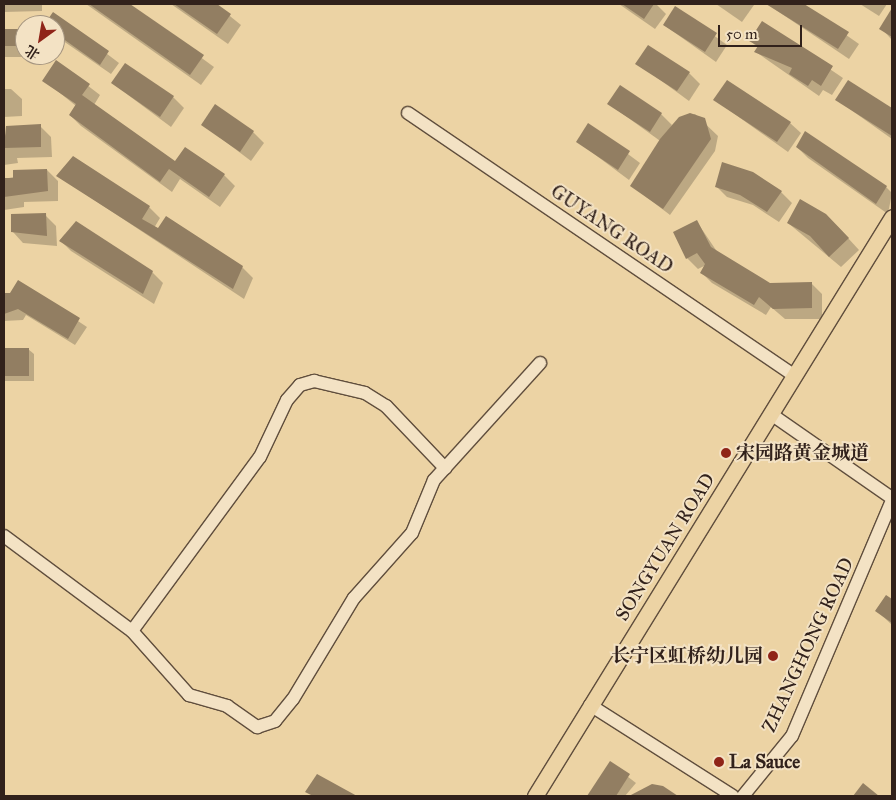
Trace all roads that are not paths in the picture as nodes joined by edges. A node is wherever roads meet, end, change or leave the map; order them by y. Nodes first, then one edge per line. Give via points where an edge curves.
1 (408, 113) dead end
2 (892, 217) edge
3 (540, 363) dead end
4 (795, 376) junction
5 (771, 414) junction
6 (445, 468) junction
7 (892, 499) edge
8 (4, 536) edge
9 (132, 631) junction
10 (590, 705) junction
11 (535, 796) edge
12 (733, 796) edge
13 (743, 796) edge

1 - 4 street, GUYANG ROAD
2 - 4 main road, SONGYUAN ROAD
3 - 6 street
4 - 5 main road, SONGYUAN ROAD
5 - 7 street
5 - 10 main road, SONGYUAN ROAD
6 - 9 street via 386,406 365,393 314,381 300,385 287,400 260,458
6 - 9 street via 434,480 412,533 354,598 274,721 257,727 227,706 188,695
7 - 13 street, ZHANGHONG ROAD via 792,736
8 - 9 street
10 - 11 main road, SONGYUAN ROAD
10 - 12 street

